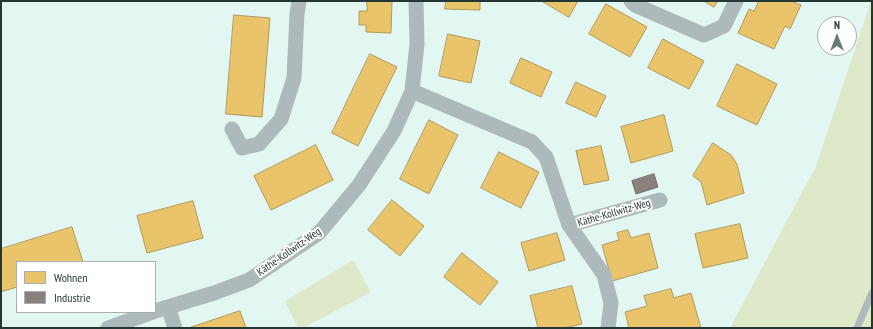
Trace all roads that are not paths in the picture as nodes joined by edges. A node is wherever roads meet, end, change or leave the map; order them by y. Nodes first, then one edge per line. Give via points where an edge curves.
1 (299, 1) edge
2 (416, 1) edge
3 (632, 1) edge
4 (736, 1) edge
5 (412, 91) junction
6 (232, 128) dead end
7 (660, 200) dead end
8 (569, 225) junction
9 (872, 293) edge
10 (159, 310) edge
11 (150, 313) edge
12 (108, 328) edge
13 (176, 328) edge
14 (608, 328) edge
15 (857, 328) edge

1 - 6 street via 294,78 281,119 259,144 242,148
2 - 5 street, Käthe-Kollwitz-Weg via 417,44
3 - 4 street via 635,5 704,35 724,26
5 - 8 street, Käthe-Kollwitz-Weg via 532,142 546,157
5 - 10 street, Käthe-Kollwitz-Weg via 394,131 359,185 319,233 249,280
7 - 8 street, Käthe-Kollwitz-Weg
8 - 14 street, Käthe-Kollwitz-Weg via 604,276 611,303
9 - 15 lane
10 - 13 street
11 - 12 street, Käthe-Kollwitz-Weg

